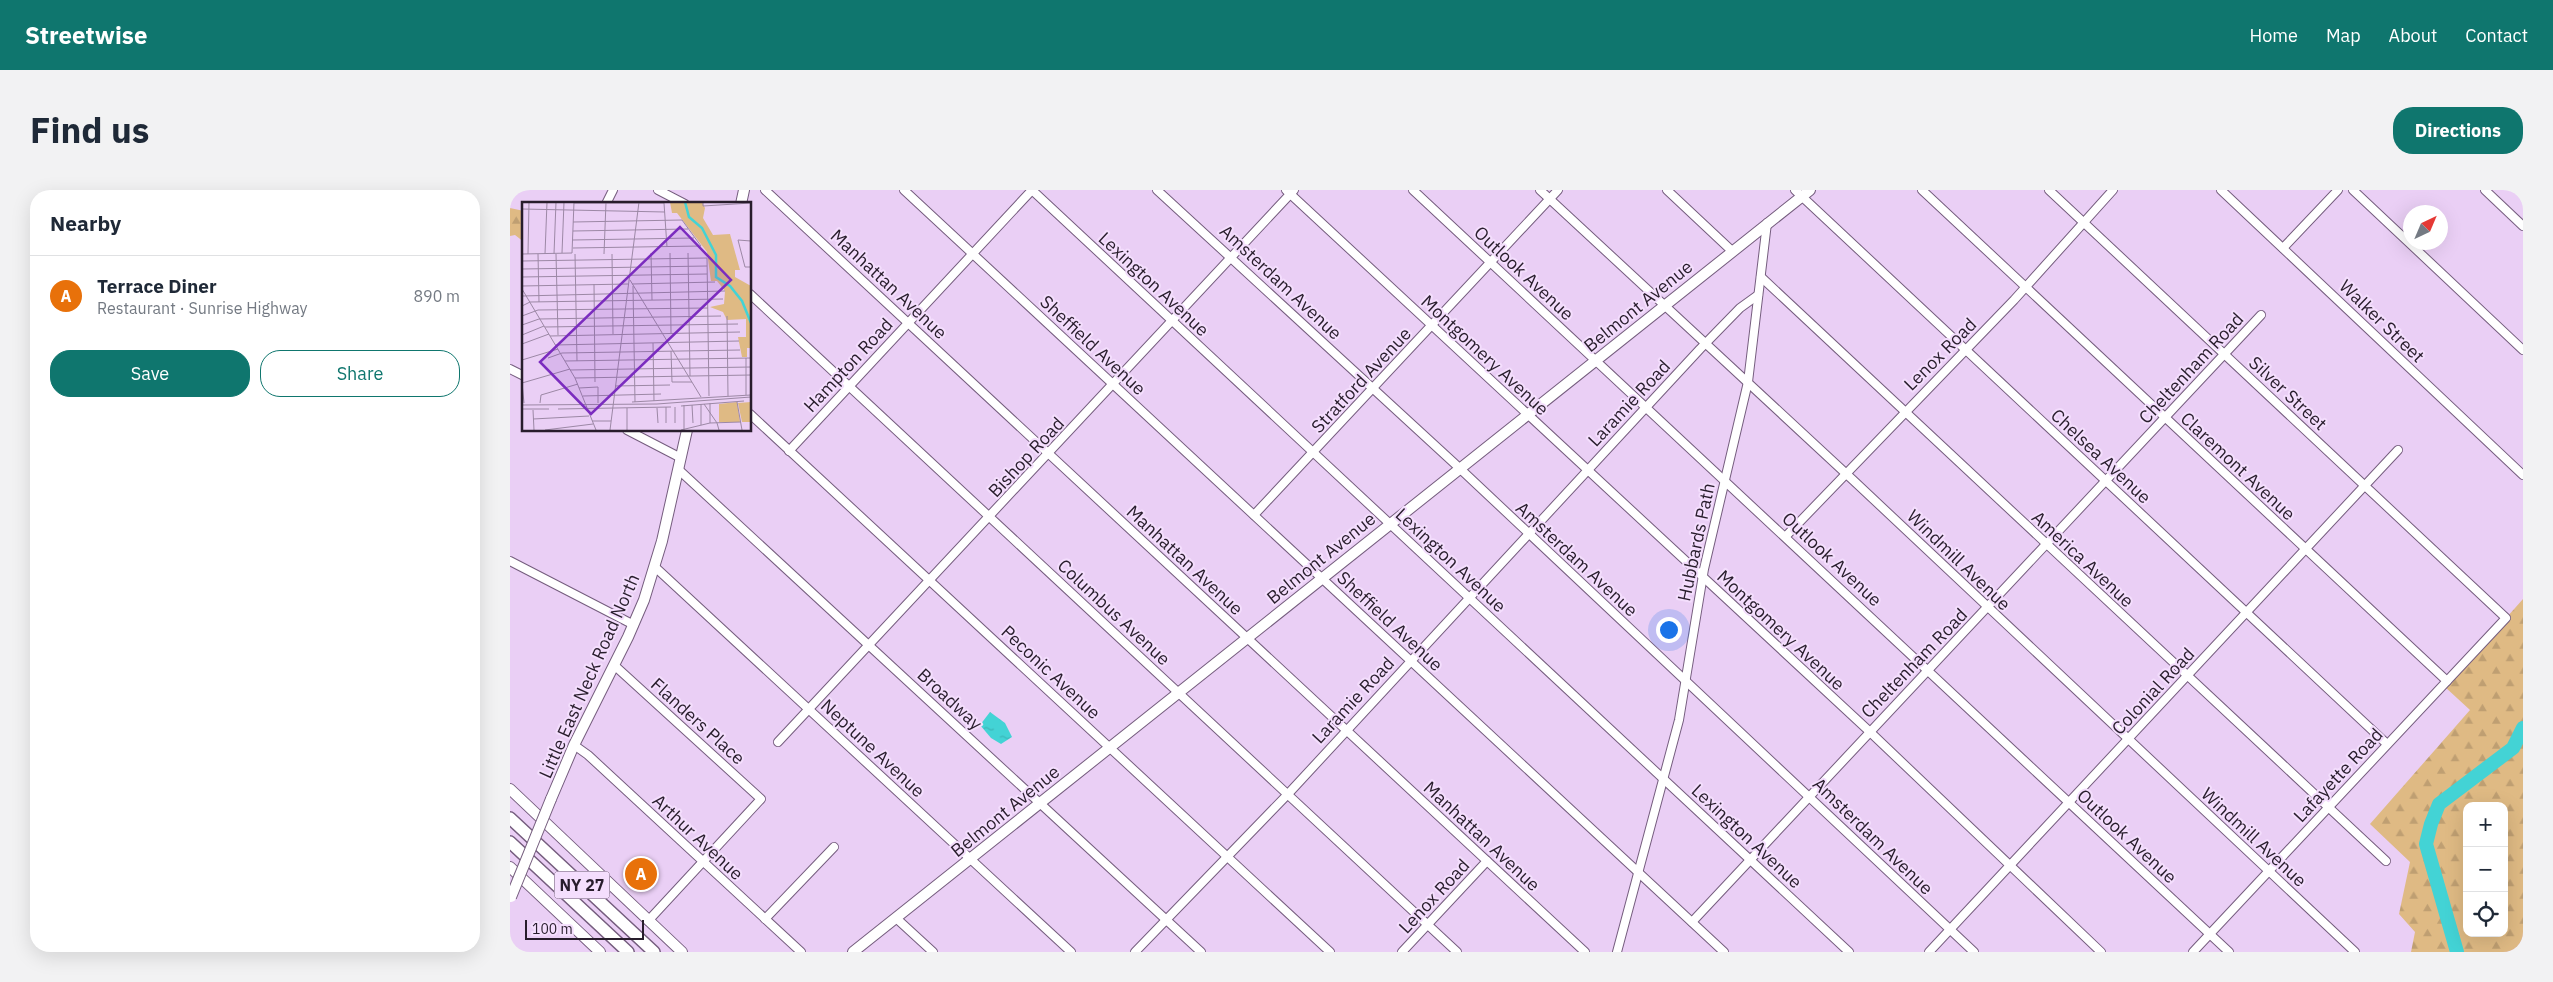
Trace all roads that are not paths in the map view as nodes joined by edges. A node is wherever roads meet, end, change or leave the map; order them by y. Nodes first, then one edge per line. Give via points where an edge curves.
1 (613, 190) edge
2 (658, 190) edge
3 (765, 190) edge
4 (904, 190) edge
5 (1032, 190) edge
6 (1157, 190) edge
7 (1413, 190) edge
8 (1540, 190) edge
9 (1558, 190) edge
10 (1667, 190) edge
11 (1922, 190) edge
12 (2049, 190) edge
13 (2113, 190) edge
14 (2221, 190) edge
15 (2338, 190) edge
16 (2353, 190) edge
17 (2485, 190) edge
18 (1290, 191) edge
19 (1802, 192) edge
20 (1550, 199) junction
21 (607, 202) edge
22 (681, 202) edge
23 (2084, 222) junction
24 (1767, 223) junction
25 (2523, 226) edge
26 (2283, 248) junction
27 (1732, 251) junction
28 (972, 254) junction
29 (1231, 257) junction
30 (1491, 262) junction
31 (1761, 277) junction
32 (2024, 286) junction
33 (751, 295) edge
34 (1758, 295) junction
35 (1664, 305) junction
36 (2261, 315) dead end
37 (1172, 321) junction
38 (908, 323) junction
39 (1431, 325) junction
40 (1706, 343) junction
41 (2523, 350) edge
42 (1965, 351) junction
43 (2224, 354) junction
44 (1596, 360) junction
45 (510, 369) edge
46 (522, 375) edge
47 (1748, 382) junction
48 (1113, 384) junction
49 (849, 386) junction
50 (1373, 388) junction
51 (1646, 406) junction
52 (1906, 410) junction
53 (751, 415) edge
54 (1527, 415) junction
55 (2165, 418) junction
56 (629, 431) edge
57 (687, 431) edge
58 (2398, 450) dead end
59 (789, 451) junction
60 (1313, 453) junction
61 (1049, 454) junction
62 (681, 458) junction
63 (1460, 469) junction
64 (679, 470) junction
65 (1588, 470) junction
66 (1846, 474) junction
67 (2523, 475) edge
68 (1725, 480) junction
69 (2106, 481) junction
70 (2365, 486) junction
71 (1254, 515) junction
72 (991, 517) junction
73 (1390, 524) junction
74 (1528, 534) junction
75 (1786, 536) junction
76 (2046, 545) junction
77 (2305, 550) junction
78 (510, 561) edge
79 (655, 567) junction
80 (1322, 578) junction
81 (1702, 578) junction
82 (931, 581) junction
83 (1469, 597) junction
84 (1988, 609) junction
85 (2246, 613) junction
86 (2506, 618) joint
87 (634, 625) junction
88 (1247, 638) junction
89 (870, 646) junction
90 (1410, 661) junction
91 (614, 665) junction
92 (1927, 669) junction
93 (2187, 676) junction
94 (1685, 680) junction
95 (2447, 681) junction
96 (1179, 693) junction
97 (810, 709) junction
98 (1346, 729) junction
99 (1869, 731) junction
100 (2128, 739) junction
101 (778, 742) dead end
102 (2387, 744) junction
103 (574, 746) junction
104 (1110, 748) junction
105 (1664, 778) junction
106 (510, 789) edge
107 (1288, 794) junction
108 (1809, 796) junction
109 (1040, 803) junction
110 (2069, 803) junction
111 (2328, 808) junction
112 (510, 818) edge
113 (510, 842) edge
114 (834, 847) dead end
115 (1228, 856) junction
116 (970, 859) junction
117 (1751, 859) junction
118 (1487, 861) junction
119 (2386, 861) dead end
120 (703, 862) junction
121 (510, 867) edge
122 (2010, 867) junction
123 (2269, 871) junction
124 (1638, 872) junction
125 (511, 898) edge
126 (896, 918) junction
127 (765, 919) junction
128 (1166, 920) junction
129 (648, 921) junction
130 (1692, 922) junction
131 (1428, 924) junction
132 (1950, 930) junction
133 (2210, 934) junction
134 (600, 952) edge
135 (628, 952) edge
136 (654, 952) edge
137 (682, 952) edge
138 (802, 952) edge
139 (853, 952) edge
140 (933, 952) edge
141 (1070, 952) edge
142 (1135, 952) edge
143 (1201, 952) edge
144 (1330, 952) edge
145 (1402, 952) edge
146 (1458, 952) edge
147 (1586, 952) edge
148 (1617, 952) edge
149 (1724, 952) edge
150 (1849, 952) edge
151 (1929, 952) edge
152 (1974, 952) edge
153 (2101, 952) edge
154 (2193, 952) edge
155 (2229, 952) edge
156 (2355, 952) edge

1 - 21 street
2 - 22 street
3 - 38 street, Manhattan Avenue
4 - 28 street, Sheffield Avenue
5 - 28 street, Hampton Road
5 - 37 street, Lexington Avenue
6 - 29 street, Amsterdam Avenue
7 - 30 street, Outlook Avenue
8 - 20 street, Windmill Avenue
9 - 20 street, Stratford Avenue
10 - 27 street
11 - 32 street, Claremont Avenue
12 - 23 street, Silver Street
13 - 23 street, Lenox Road
14 - 26 street, Walker Street
15 - 26 street
16 - 41 street
17 - 25 street
18 - 29 street, Bishop Road
18 - 39 street, Montgomery Avenue
19 - 24 main road, Belmont Avenue
19 - 42 street, Chelsea Avenue
20 - 30 street, Stratford Avenue
20 - 35 street, Windmill Avenue
23 - 32 street, Lenox Road
23 - 43 street, Silver Street
24 - 27 main road, Belmont Avenue
24 - 31 street, Hubbards Path
26 - 67 street, Walker Street
27 - 35 main road, Belmont Avenue
28 - 38 street, Hampton Road
28 - 48 street, Sheffield Avenue
29 - 37 street, Bishop Road
29 - 50 street, Amsterdam Avenue
30 - 39 street, Stratford Avenue
30 - 44 street, Outlook Avenue
31 - 34 street, Hubbards Path
31 - 52 street, America Avenue
32 - 42 street, Lenox Road
32 - 55 street, Claremont Avenue
33 - 49 street, Columbus Avenue
34 - 40 street, Laramie Road via 1740,308
34 - 47 street, Hubbards Path
35 - 40 street, Windmill Avenue
35 - 44 main road, Belmont Avenue
36 - 43 street, Cheltenham Road
37 - 48 street, Bishop Road
37 - 60 street, Lexington Avenue
38 - 49 street, Hampton Road
38 - 61 street, Manhattan Avenue
39 - 50 street, Stratford Avenue
39 - 54 street, Montgomery Avenue
40 - 47 street, Windmill Avenue
40 - 51 street, Laramie Road
42 - 52 street, Lenox Road
42 - 69 street, Chelsea Avenue
43 - 55 street, Cheltenham Road
43 - 70 street, Silver Street
44 - 51 street, Outlook Avenue
44 - 54 main road, Belmont Avenue
45 - 46 street
47 - 66 street, Windmill Avenue
47 - 68 street, Hubbards Path
48 - 61 street, Bishop Road
48 - 71 street, Sheffield Avenue
49 - 59 street, Hampton Road
49 - 72 street, Columbus Avenue
50 - 60 street, Stratford Avenue
50 - 63 street, Amsterdam Avenue
51 - 65 street, Laramie Road
51 - 68 street, Outlook Avenue
52 - 66 street, Lenox Road
52 - 76 street, America Avenue
53 - 59 street, Peconic Avenue
54 - 63 main road, Belmont Avenue
54 - 65 street, Montgomery Avenue
55 - 69 street, Cheltenham Road
55 - 77 street, Claremont Avenue
56 - 62 street
57 - 62 main road, Little East Neck Road North
58 - 70 street, Colonial Road
59 - 82 street, Peconic Avenue
60 - 71 street, Stratford Avenue
60 - 73 street, Lexington Avenue
61 - 72 street, Bishop Road
61 - 88 street, Manhattan Avenue
62 - 64 main road, Little East Neck Road North
63 - 73 main road, Belmont Avenue
63 - 74 street, Amsterdam Avenue
64 - 79 main road, Little East Neck Road North
64 - 89 street, Broadway
65 - 74 street, Laramie Road
65 - 81 street, Montgomery Avenue
66 - 75 street, Lenox Road
66 - 84 street, Windmill Avenue
68 - 75 street, Outlook Avenue
68 - 81 street, Hubbards Path
69 - 76 street, Cheltenham Road
69 - 85 street, Chelsea Avenue
70 - 77 street, Colonial Road
70 - 86 street, Silver Street
71 - 80 street, Sheffield Avenue
72 - 82 street, Bishop Road
72 - 96 street, Columbus Avenue
73 - 80 main road, Belmont Avenue
73 - 83 street, Lexington Avenue
74 - 83 street, Laramie Road
74 - 94 street, Amsterdam Avenue
75 - 92 street, Outlook Avenue
76 - 84 street, Cheltenham Road
76 - 93 street, America Avenue
77 - 85 street, Colonial Road
77 - 95 street, Claremont Avenue
78 - 87 street
79 - 87 main road, Little East Neck Road North
79 - 97 street, Neptune Avenue
80 - 88 main road, Belmont Avenue
80 - 90 street, Sheffield Avenue
81 - 94 street, Hubbards Path
81 - 99 street, Montgomery Avenue
82 - 89 street, Bishop Road
82 - 104 street, Peconic Avenue
83 - 90 street, Laramie Road
83 - 105 street, Lexington Avenue
84 - 92 street, Cheltenham Road
84 - 100 street, Windmill Avenue
85 - 93 street, Colonial Road
85 - 102 street, Chelsea Avenue
86 - 95 street, Lafayette Road
87 - 91 main road, Little East Neck Road North
88 - 96 main road, Belmont Avenue
88 - 98 street, Manhattan Avenue
89 - 97 street, Bishop Road
89 - 109 street, Broadway
90 - 98 street, Laramie Road
90 - 124 street, Sheffield Avenue
91 - 103 main road, Little East Neck Road North
91 - 120 street, Flanders Place via 761,799
92 - 99 street, Cheltenham Road
92 - 110 street, Outlook Avenue
93 - 100 street, Colonial Road
93 - 111 street, America Avenue
94 - 105 street, Hubbards Path
94 - 108 street, Amsterdam Avenue
95 - 102 street, Lafayette Road
96 - 104 main road, Belmont Avenue
96 - 107 street, Columbus Avenue
97 - 101 street, Bishop Road
97 - 116 street, Neptune Avenue
98 - 107 street, Laramie Road
98 - 118 street, Manhattan Avenue
99 - 108 street, Cheltenham Road
99 - 122 street, Montgomery Avenue
100 - 110 street, Colonial Road
100 - 123 street, Windmill Avenue
102 - 111 street, Lafayette Road
103 - 120 street, Arthur Avenue via 588,755
103 - 125 main road, Little East Neck Road North, bridge
104 - 109 main road, Belmont Avenue
104 - 115 street, Peconic Avenue
105 - 117 street, Lexington Avenue
105 - 124 street, Hubbards Path
106 - 129 main road
107 - 115 street, Laramie Road
107 - 131 street, Columbus Avenue
108 - 117 street, Cheltenham Road
108 - 132 street, Amsterdam Avenue
109 - 116 main road, Belmont Avenue
109 - 128 street, Broadway
110 - 122 street, Colonial Road
110 - 133 street, Outlook Avenue
111 - 119 street, America Avenue
111 - 123 street, Lafayette Road
112 - 136 highway, NY 27
113 - 135 highway, NY 27
114 - 127 street
115 - 128 street, Laramie Road
115 - 144 street, Peconic Avenue
116 - 126 main road, Belmont Avenue
116 - 141 street, Neptune Avenue
117 - 130 street, Cheltenham Road
117 - 150 street, Lexington Avenue
118 - 131 street, Lenox Road
118 - 147 street, Manhattan Avenue
120 - 127 street, Arthur Avenue
120 - 129 street
121 - 134 main road
122 - 132 street, Colonial Road
122 - 153 street, Montgomery Avenue
123 - 133 street, Lafayette Road
123 - 156 street, Windmill Avenue
124 - 130 street, Sheffield Avenue
124 - 148 street, Hubbards Path
126 - 139 main road, Belmont Avenue
126 - 140 street
127 - 138 street, Arthur Avenue
128 - 142 street, Laramie Road
128 - 143 street, Broadway
129 - 137 main road
130 - 149 street, Sheffield Avenue
131 - 145 street, Lenox Road
131 - 146 street, Columbus Avenue
132 - 151 street, Colonial Road
132 - 152 street, Amsterdam Avenue
133 - 154 street, Lafayette Road
133 - 155 street, Outlook Avenue

